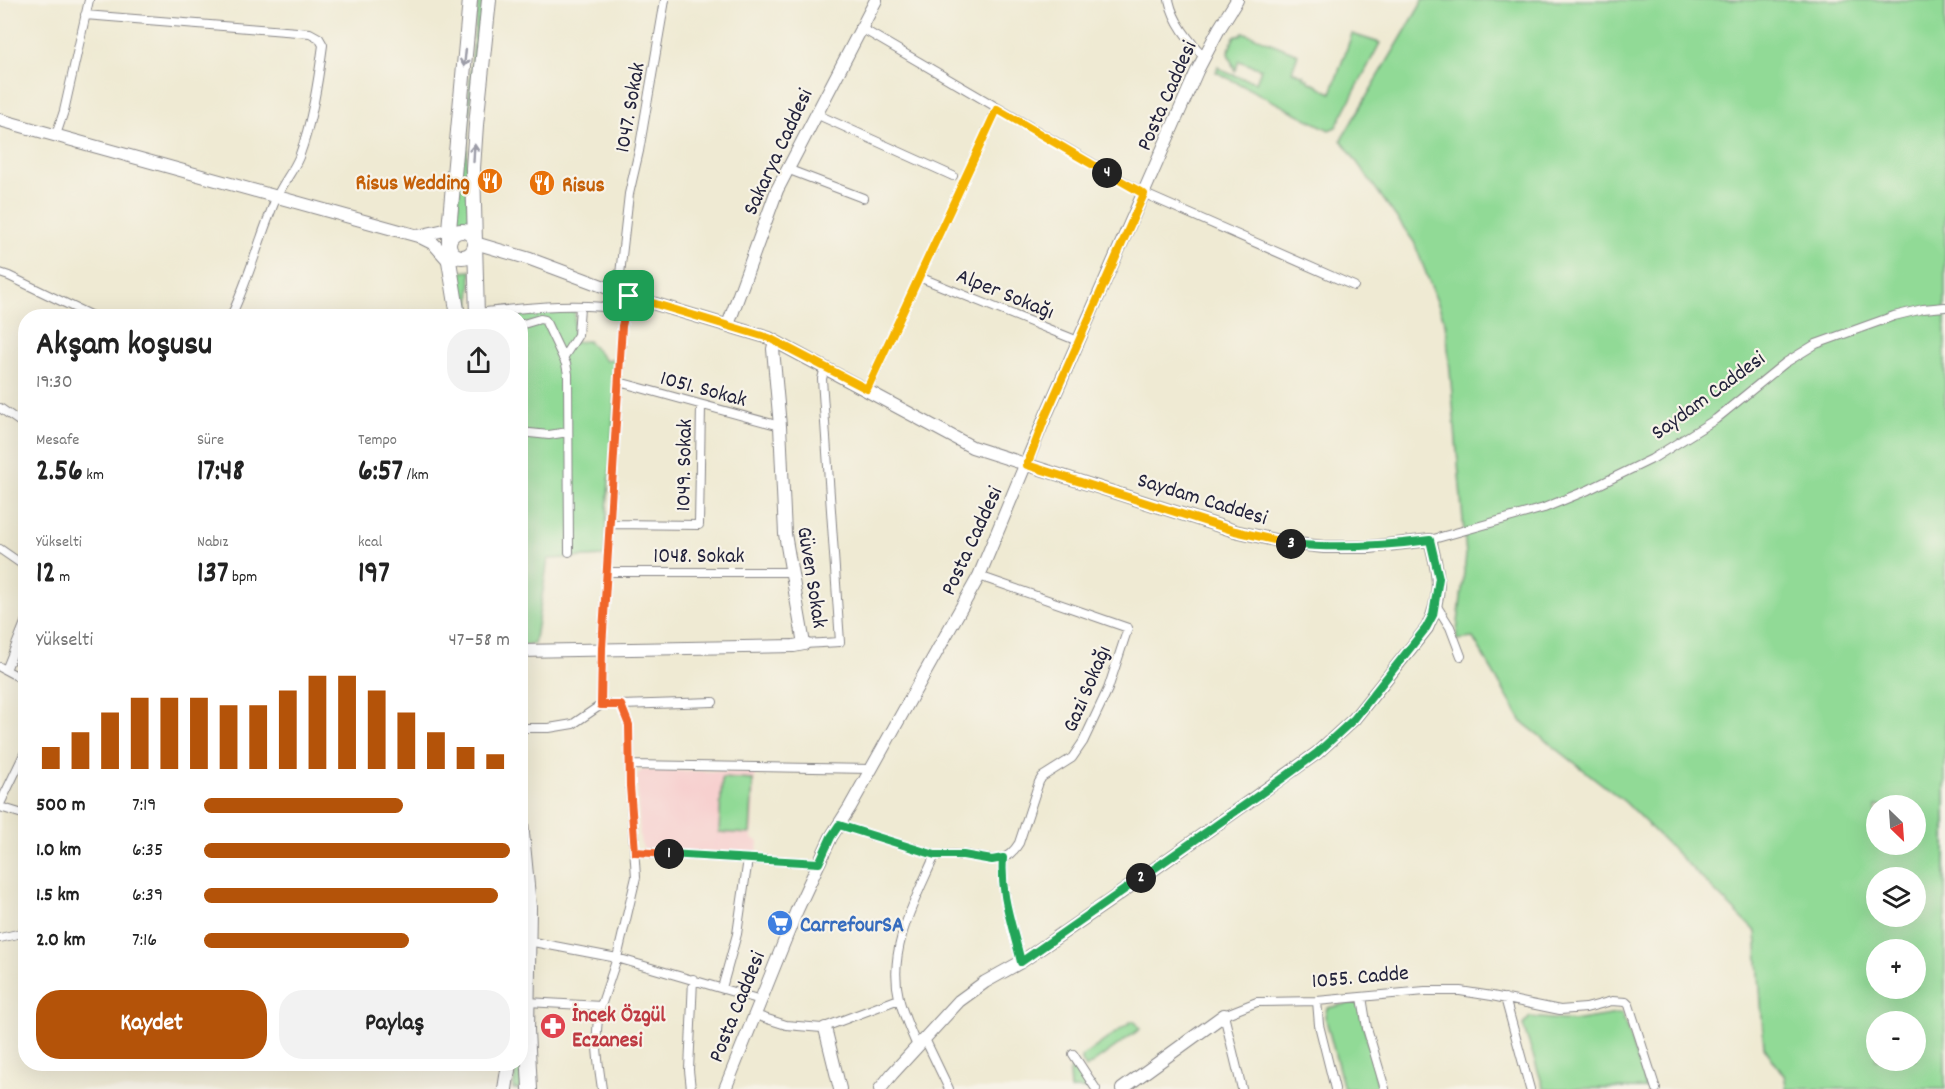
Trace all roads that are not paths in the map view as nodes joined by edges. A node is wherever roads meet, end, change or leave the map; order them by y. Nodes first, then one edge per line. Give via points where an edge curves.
1 (88, 0) edge
2 (471, 0) edge
3 (489, 0) edge
4 (665, 0) edge
5 (876, 0) edge
6 (1168, 0) edge
7 (1238, 0) edge
8 (86, 15) junction
9 (861, 28) junction
10 (1204, 57) junction
11 (997, 109) junction
12 (816, 114) junction
13 (0, 120) edge
14 (56, 135) junction
15 (787, 169) junction
16 (953, 176) dead end
17 (1144, 194) junction
18 (276, 198) junction
19 (863, 198) dead end
20 (418, 236) junction
21 (448, 236) junction
22 (475, 243) junction
23 (449, 261) junction
24 (0, 273) edge
25 (919, 277) junction
26 (1354, 286) dead end
27 (624, 294) junction
28 (580, 307) junction
29 (1945, 307) edge
30 (77, 309) edge
31 (234, 309) edge
32 (457, 309) edge
33 (477, 309) edge
34 (518, 309) edge
35 (625, 310) junction
36 (528, 322) edge
37 (728, 326) junction
38 (775, 340) junction
39 (1078, 341) junction
40 (563, 358) junction
41 (825, 367) junction
42 (619, 382) junction
43 (867, 389) junction
44 (700, 405) junction
45 (0, 408) edge
46 (18, 420) edge
47 (780, 426) junction
48 (568, 432) junction
49 (528, 433) edge
50 (1027, 465) junction
51 (610, 524) junction
52 (1430, 540) junction
53 (0, 549) edge
54 (569, 552) dead end
55 (18, 561) edge
56 (607, 572) junction
57 (792, 572) junction
58 (979, 576) junction
59 (1436, 605) junction
60 (18, 637) edge
61 (804, 644) junction
62 (602, 648) junction
63 (528, 651) edge
64 (1461, 656) dead end
65 (3, 669) edge
66 (18, 677) edge
67 (713, 702) dead end
68 (601, 705) junction
69 (621, 705) junction
70 (528, 728) edge
71 (630, 765) junction
72 (18, 767) edge
73 (871, 769) junction
74 (0, 805) edge
75 (18, 813) edge
76 (839, 825) junction
77 (635, 852) junction
78 (935, 855) junction
79 (1003, 858) junction
80 (748, 859) junction
81 (819, 863) junction
82 (528, 896) edge
83 (18, 934) edge
84 (0, 938) edge
85 (528, 940) joint
86 (617, 958) junction
87 (1021, 962) junction
88 (693, 979) junction
89 (722, 988) junction
90 (1362, 997) junction
91 (1505, 998) junction
92 (899, 999) junction
93 (760, 1000) junction
94 (1317, 1001) junction
95 (528, 1002) edge
96 (601, 1006) junction
97 (755, 1015) junction
98 (1224, 1015) junction
99 (825, 1028) junction
100 (528, 1031) edge
101 (921, 1043) junction
102 (1073, 1054) dead end
103 (508, 1071) edge
104 (505, 1089) edge
105 (530, 1089) edge
106 (602, 1089) edge
107 (691, 1089) edge
108 (725, 1089) edge
109 (840, 1089) edge
110 (880, 1089) edge
111 (950, 1089) edge
112 (1096, 1089) edge
113 (1122, 1089) edge
114 (1242, 1089) edge
115 (1335, 1089) edge
116 (1385, 1089) edge
117 (1530, 1089) edge
118 (1656, 1089) edge

1 - 8 street
2 -> 21 main road
22 -> 3 main road via 474,141
4 - 27 street, 1047. Sokak via 629,194
5 - 9 street, Sakarya Caddesi
6 - 10 street via 1174,17
7 - 10 street, Posta Caddesi
8 - 14 street
8 - 18 street via 310,33 319,38 324,45 305,137
9 - 11 street
9 - 12 street, Sakarya Caddesi
10 - 17 street, Posta Caddesi
11 - 17 street
11 - 25 street
12 - 15 street, Sakarya Caddesi
12 - 16 street
13 - 14 street
14 - 18 street
15 - 19 street
15 - 37 street, Sakarya Caddesi
17 - 26 street
17 - 39 street, Posta Caddesi
18 - 20 street
18 - 31 street
20 - 21 street
20 - 23 street via 434,244
21 - 22 main road via 460,231 472,235
21 - 22 main road via 451,252 458,257 471,254
21 - 23 main road
22 - 27 street, Saydam Caddesi
22 - 33 main road
23 - 32 main road
24 - 30 street
25 - 39 street, Alper Sokağı
25 - 43 street
27 - 35 street, 1047. Sokak
27 - 37 street, Saydam Caddesi
28 - 34 street
28 - 35 street
28 - 40 street via 578,335
29 - 52 street, Saydam Caddesi via 1894,316 1816,344 1785,363 1716,419 1652,459 1544,508
35 - 42 street, 1047. Sokak
36 - 40 street via 545,320
37 - 38 street, Saydam Caddesi
38 - 41 street, Saydam Caddesi
38 - 47 street, Güven Sokak
39 - 50 street, Posta Caddesi
40 - 48 street via 568,374
41 - 43 street, Saydam Caddesi
41 - 61 street via 822,380 840,642
42 - 44 street, 1051. Sokak
42 - 51 street, 1047. Sokak
43 - 50 street, Saydam Caddesi via 956,440
44 - 47 street, 1051. Sokak
44 - 51 street, 1049. Sokak via 699,525
45 - 46 street
47 - 57 street, Güven Sokak via 785,534
48 - 49 street
48 - 54 street
50 - 52 street, Saydam Caddesi via 1271,540 1347,547
50 - 58 street, Posta Caddesi
51 - 56 street, 1047. Sokak
52 - 59 street via 1439,578
53 - 55 street
56 - 57 street, 1048. Sokak
56 - 62 street, 1047. Sokak
57 - 61 street, Güven Sokak
58 - 73 street, Posta Caddesi
58 - 79 street, Gazi Sokağı via 1128,628 1108,689 1086,736 1072,758 1042,777 1019,843
59 - 64 street
59 - 87 street via 1426,628 1378,690 1326,745
60 - 65 street
61 - 62 street, Güven Sokak
62 - 63 street, Güven Sokak
62 - 68 street, 1047. Sokak
65 - 66 street
67 - 69 street
68 - 69 street
68 - 70 street via 573,724
69 - 71 street via 629,725
71 - 73 street
71 - 77 street
72 - 74 street
73 - 76 street, Posta Caddesi
74 - 75 street
76 - 78 street
76 - 81 street, Posta Caddesi
77 - 80 street
77 - 86 street via 636,877
78 - 79 street
78 - 92 street via 899,945
79 - 87 street via 1005,906
80 - 81 street
80 - 89 street via 737,934
81 - 93 street, Posta Caddesi
82 - 85 main road
83 - 84 street
85 - 86 street
86 - 88 street
86 - 96 street
87 - 101 street via 959,1001
88 - 89 street
88 - 107 street
89 - 93 street
90 - 91 street, 1055. Cadde via 1445,991
90 - 94 street, 1055. Cadde
90 - 116 street
91 - 117 street
91 - 118 street, 1055. Cadde via 1560,1010 1626,1002
92 - 99 street
92 - 101 street
93 - 97 street, Posta Caddesi
94 - 98 street, 1055. Cadde via 1257,1002
94 - 115 street via 1320,1032
95 - 96 street
96 - 106 street via 596,1045
97 - 99 street via 786,1025
97 - 108 street, Posta Caddesi
98 - 113 street, 1055. Cadde
98 - 114 street
99 - 109 street
100 - 105 main road
101 - 110 street
101 - 111 street
102 - 112 street
103 - 104 main road

